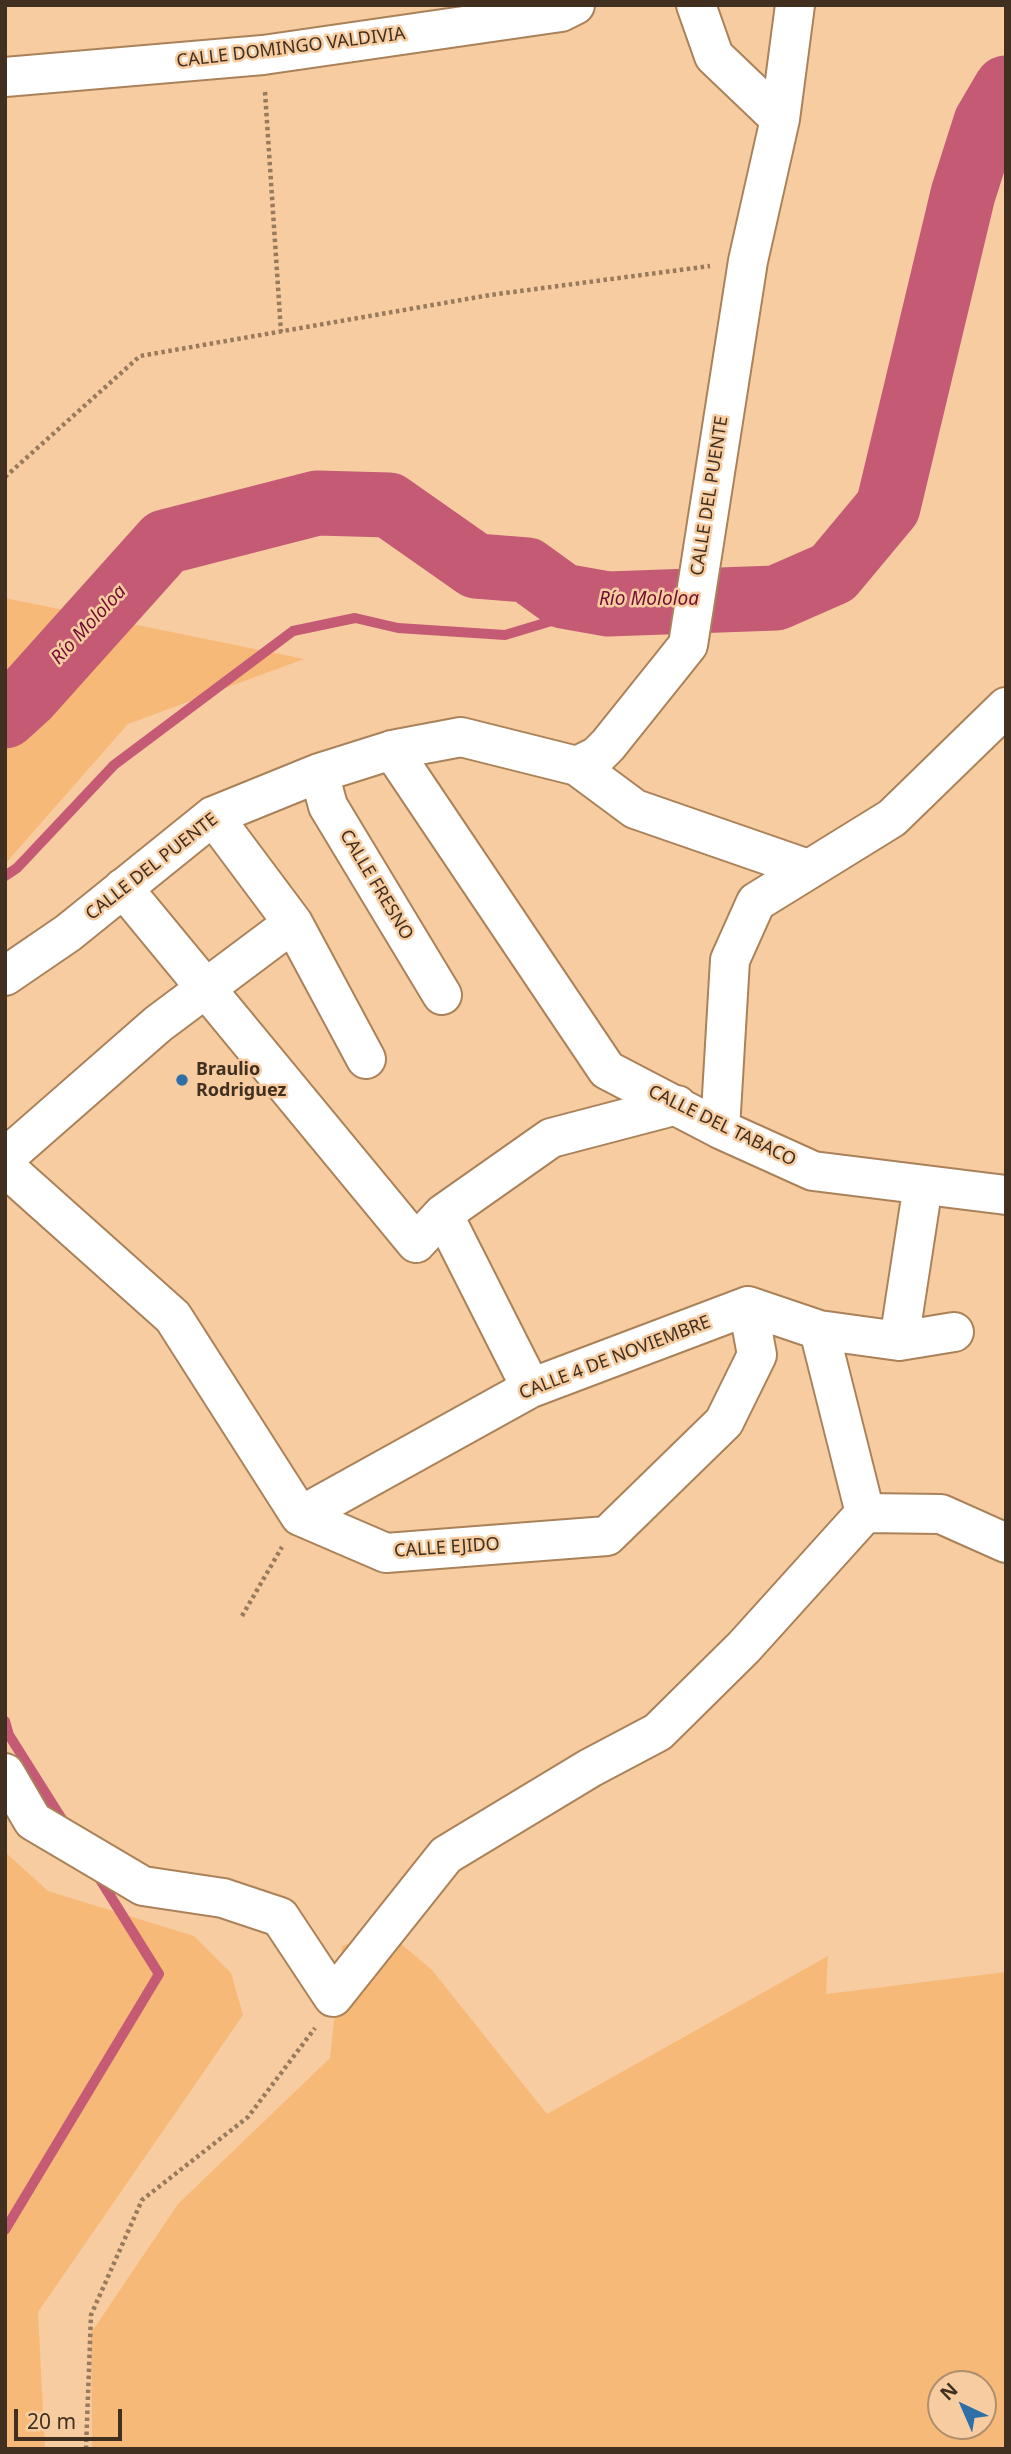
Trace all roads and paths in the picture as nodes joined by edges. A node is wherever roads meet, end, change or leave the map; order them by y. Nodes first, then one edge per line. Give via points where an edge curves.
1 (575, 5) edge
2 (696, 5) edge
3 (795, 5) edge
4 (263, 55) junction
5 (5, 77) edge
6 (779, 119) junction
7 (748, 261) junction
8 (281, 332) junction
9 (5, 477) edge
10 (1006, 707) edge
11 (392, 750) junction
12 (592, 755) junction
13 (319, 773) junction
14 (213, 816) junction
15 (808, 869) junction
16 (123, 888) junction
17 (293, 923) junction
18 (5, 976) edge
19 (206, 988) junction
20 (442, 995) dead end
21 (366, 1059) dead end
22 (677, 1105) junction
23 (720, 1129) junction
24 (5, 1158) edge
25 (5, 1167) edge
26 (923, 1185) junction
27 (1006, 1195) edge
28 (443, 1214) junction
29 (748, 1306) junction
30 (819, 1330) junction
31 (954, 1332) dead end
32 (899, 1341) junction
33 (531, 1388) junction
34 (865, 1513) junction
35 (300, 1516) junction
36 (1006, 1543) edge
37 (242, 1616) dead end
38 (5, 1773) edge
39 (333, 1997) junction
40 (86, 2449) edge

1 - 4 street, CALLE DOMINGO VALDIVIA via 561,12
2 - 6 street via 714,56
3 - 6 street, CALLE DEL PUENTE
4 - 5 street, CALLE DOMINGO VALDIVIA
4 - 8 path
6 - 7 street, CALLE DEL PUENTE
7 - 8 path via 490,295
7 - 12 street, CALLE DEL PUENTE via 688,645
8 - 9 path via 140,356
10 - 15 street via 892,818
11 - 12 street, CALLE DEL PUENTE via 461,737
11 - 13 street, CALLE DEL PUENTE
11 - 22 street, CALLE DEL TABACO via 607,1070
12 - 15 street via 635,809
13 - 14 street, CALLE DEL PUENTE
13 - 20 street, CALLE FRESNO via 328,806
14 - 16 street, CALLE DEL PUENTE
14 - 17 street
15 - 23 street via 756,902 730,960
16 - 18 street, CALLE DEL PUENTE
16 - 19 street
17 - 19 street
17 - 21 street
19 - 24 street via 158,1024
19 - 28 street via 416,1243
22 - 23 street, CALLE DEL TABACO
22 - 28 street via 551,1138
23 - 26 street, CALLE DEL TABACO via 813,1171
25 - 35 street via 173,1317
26 - 27 street, CALLE DEL TABACO
26 - 32 street
28 - 33 street
29 - 30 street
29 - 33 street, CALLE 4 DE NOVIEMBRE
29 - 35 street, CALLE EJIDO via 757,1355 724,1423 607,1535 386,1553
30 - 32 street
30 - 34 street
31 - 32 street
33 - 35 street, CALLE 4 DE NOVIEMBRE
34 - 36 street via 941,1514
34 - 39 street via 744,1647 658,1732 446,1855
35 - 37 path
38 - 39 street via 33,1821 144,1886 223,1898 280,1917
39 - 40 path via 248,2117 142,2200 91,2315

